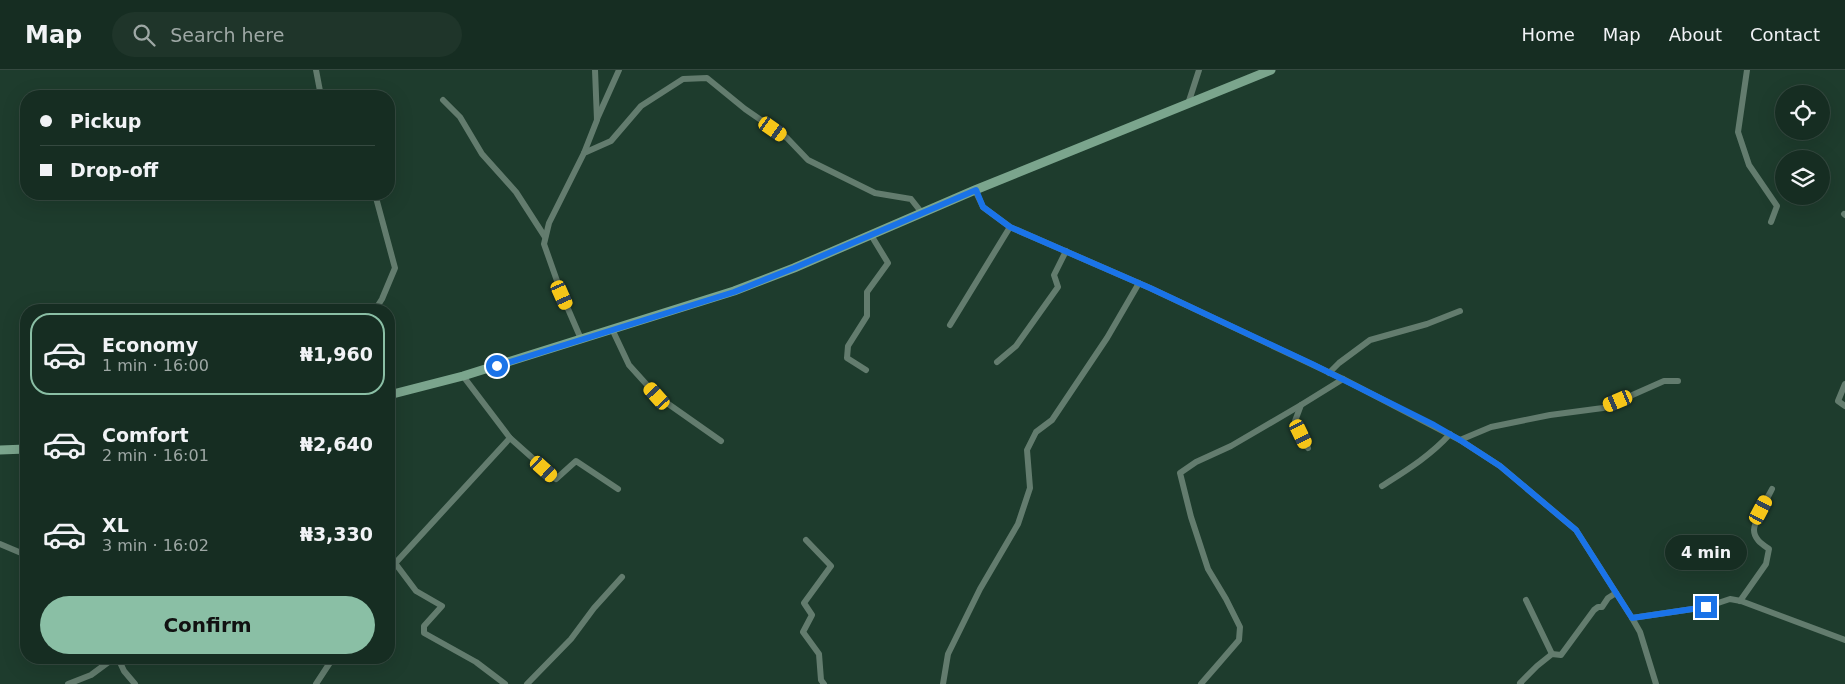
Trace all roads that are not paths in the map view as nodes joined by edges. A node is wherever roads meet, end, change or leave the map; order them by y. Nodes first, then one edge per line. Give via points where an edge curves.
1 (316, 70) edge
2 (595, 70) edge
3 (619, 70) edge
4 (1200, 70) edge
5 (1271, 70) edge
6 (1747, 70) edge
7 (320, 90) edge
8 (443, 100) dead end
9 (1188, 104) junction
10 (597, 120) junction
11 (584, 154) junction
12 (976, 190) junction
13 (377, 200) edge
14 (922, 213) junction
15 (1772, 222) dead end
16 (1010, 227) junction
17 (871, 235) junction
18 (545, 237) junction
19 (1066, 251) junction
20 (1139, 283) junction
21 (378, 304) edge
22 (1460, 311) dead end
23 (950, 325) dead end
24 (612, 329) junction
25 (581, 339) junction
26 (997, 362) dead end
27 (866, 370) dead end
28 (1329, 373) junction
29 (463, 376) junction
30 (1343, 379) junction
31 (1678, 381) dead end
32 (1845, 384) edge
33 (395, 393) edge
34 (1301, 405) junction
35 (1845, 406) edge
36 (1450, 434) junction
37 (510, 438) junction
38 (1460, 440) junction
39 (721, 442) dead end
40 (1308, 448) dead end
41 (0, 450) edge
42 (20, 450) edge
43 (1382, 486) dead end
44 (1772, 488) dead end
45 (618, 489) dead end
46 (806, 540) dead end
47 (0, 544) edge
48 (20, 552) edge
49 (395, 559) edge
50 (395, 566) edge
51 (622, 578) dead end
52 (1616, 593) junction
53 (1526, 600) dead end
54 (1740, 601) junction
55 (1632, 618) junction
56 (1845, 640) edge
57 (1552, 654) junction
58 (106, 664) edge
59 (121, 664) edge
60 (328, 664) edge
61 (68, 684) edge
62 (135, 684) edge
63 (316, 684) edge
64 (505, 684) edge
65 (527, 684) edge
66 (824, 684) edge
67 (943, 684) edge
68 (1201, 684) edge
69 (1521, 684) edge
70 (1656, 684) edge

1 - 7 street
2 - 10 street
3 - 10 street
4 - 9 street
5 - 9 main road
6 - 15 street via 1738,132 1750,165 1776,206
8 - 18 street via 460,117 482,154 516,192
9 - 12 main road
10 - 11 street
11 - 14 street via 611,140 641,106 683,79 707,78 787,138 808,160 875,193 911,199
11 - 18 street
12 - 14 main road
12 - 16 street via 983,207
13 - 21 street via 396,268
14 - 17 main road
16 - 19 street
16 - 23 street
17 - 24 main road via 734,292
17 - 27 street via 888,262 867,292 867,316 848,346 847,358
18 - 25 street via 544,244 562,295
19 - 20 street
19 - 26 street via 1054,275 1058,287 1016,346
20 - 28 street
20 - 67 street via 1107,338 1052,420 1036,432 1027,450 1030,488 1018,524 980,589 948,654
22 - 28 street via 1370,340
24 - 25 main road
24 - 39 street via 629,365 657,396
25 - 29 main road
28 - 30 street
29 - 33 main road
29 - 37 street
30 - 34 street
30 - 36 street
31 - 38 street via 1664,381 1603,408 1491,427
32 - 35 street via 1838,401
34 - 40 street via 1294,421
34 - 68 street via 1180,473 1208,569 1240,627 1239,640
36 - 38 street
36 - 43 street via 1419,462
37 - 45 street via 556,479 576,461
37 - 49 street via 448,508
38 - 52 street via 1500,466 1576,530
41 - 42 main road
44 - 54 street via 1754,530 1758,541 1769,549 1766,564
46 - 66 street via 831,566 804,604 812,616 803,632 819,654
47 - 48 street
50 - 64 street via 416,591 442,606 424,626 424,633 476,662
51 - 65 street via 571,639
52 - 55 street
52 - 57 street via 1602,607 1594,610 1561,655
53 - 57 street
54 - 55 street via 1730,600 1706,607
54 - 56 street
55 - 70 street via 1640,632
57 - 69 street
58 - 61 street via 91,675
59 - 62 street
60 - 63 street

